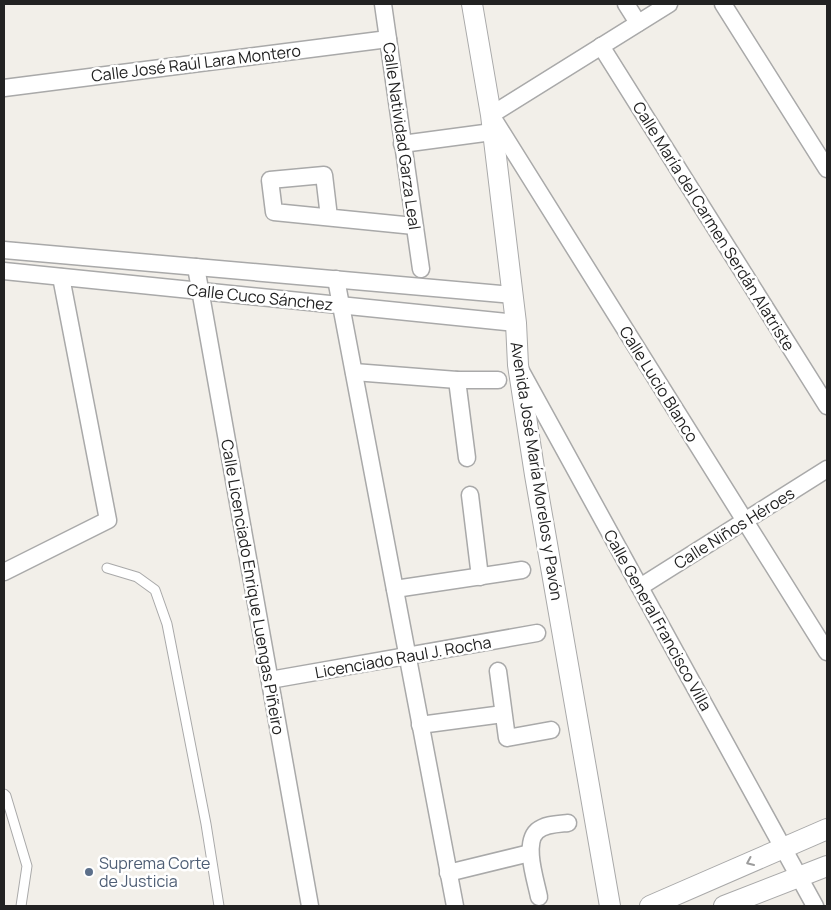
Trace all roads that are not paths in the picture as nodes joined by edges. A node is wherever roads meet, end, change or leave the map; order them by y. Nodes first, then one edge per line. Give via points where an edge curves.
1 (383, 4) edge
2 (472, 4) edge
3 (626, 4) edge
4 (669, 4) edge
5 (723, 4) edge
6 (638, 23) junction
7 (388, 39) junction
8 (601, 46) junction
9 (4, 88) edge
10 (491, 124) junction
11 (402, 144) junction
12 (827, 169) edge
13 (329, 217) dead end
14 (414, 226) junction
15 (4, 250) edge
16 (196, 267) junction
17 (421, 269) dead end
18 (4, 271) edge
19 (61, 276) junction
20 (336, 279) junction
21 (201, 290) junction
22 (512, 295) junction
23 (341, 305) junction
24 (516, 322) junction
25 (518, 365) junction
26 (354, 372) junction
27 (457, 380) junction
28 (498, 380) dead end
29 (827, 406) edge
30 (466, 458) dead end
31 (827, 469) edge
32 (470, 495) dead end
33 (745, 521) junction
34 (107, 568) dead end
35 (522, 570) dead end
36 (4, 572) edge
37 (480, 577) junction
38 (640, 587) junction
39 (395, 589) junction
40 (537, 633) dead end
41 (827, 652) edge
42 (407, 656) junction
43 (498, 671) dead end
44 (270, 680) junction
45 (503, 714) junction
46 (420, 725) junction
47 (551, 730) dead end
48 (4, 794) edge
49 (568, 823) dead end
50 (827, 828) edge
51 (783, 847) junction
52 (530, 853) junction
53 (827, 866) edge
54 (448, 873) junction
55 (799, 876) junction
56 (539, 897) dead end
57 (21, 906) edge
58 (219, 906) edge
59 (310, 906) edge
60 (454, 906) edge
61 (610, 906) edge
62 (650, 906) edge
63 (724, 906) edge
64 (815, 906) edge

1 - 7 street, Calle Natividad Garza Leal
2 - 10 street, Avenida José María Morelos y Pavón
3 - 6 street
4 - 6 street
5 - 12 street
6 - 8 street
7 - 9 street, Calle José Raúl Lara Montero
7 - 11 street, Calle Natividad Garza Leal
8 - 10 street
8 - 29 street, Calle María del Carmen Serdán Alatriste
10 - 11 street
10 - 22 street, Avenida José María Morelos y Pavón
10 - 33 street, Calle Lucio Blanco
11 - 14 street, Calle Natividad Garza Leal
13 - 14 street
14 - 17 street, Calle Natividad Garza Leal
15 - 16 street, Calle Cuco Sánchez
16 - 20 street, Calle Cuco Sánchez
16 - 21 street, Calle Licenciado Enrique Luengas Piñeiro
18 - 19 street, Calle Cuco Sánchez
19 - 21 street, Calle Cuco Sánchez
19 - 36 street via 108,520
20 - 22 street, Calle Cuco Sánchez
20 - 23 street
21 - 23 street, Calle Cuco Sánchez
21 - 44 street, Calle Licenciado Enrique Luengas Piñeiro
22 - 24 street, Avenida José María Morelos y Pavón
23 - 24 street, Calle Cuco Sánchez
23 - 26 street
24 - 25 street, Avenida José María Morelos y Pavón
25 - 38 street, Calle General Francisco Villa
25 - 61 street, Avenida José María Morelos y Pavón
26 - 27 street
26 - 39 street
27 - 28 street
27 - 30 street
31 - 33 street, Calle Niños Héroes
32 - 37 street
33 - 38 street, Calle Niños Héroes
33 - 41 street, Calle Lucio Blanco
34 - 58 lane via 137,577 155,590 167,624
35 - 37 street
37 - 39 street
38 - 51 street, Calle General Francisco Villa
39 - 42 street
40 - 42 street, Licenciado Raul J. Rocha
42 - 44 street, Licenciado Raul J. Rocha
42 - 46 street
43 - 45 street
44 - 59 street, Calle Licenciado Enrique Luengas Piñeiro
45 - 46 street
45 - 47 street via 507,738
46 - 54 street
48 - 57 lane via 27,866
49 - 52 street via 538,830 532,838
50 - 51 street
51 - 55 street, Calle General Francisco Villa
51 -> 62 street
52 - 54 street
52 - 56 street
53 - 55 street
54 - 60 street
55 - 63 street
55 - 64 street, Calle General Francisco Villa

